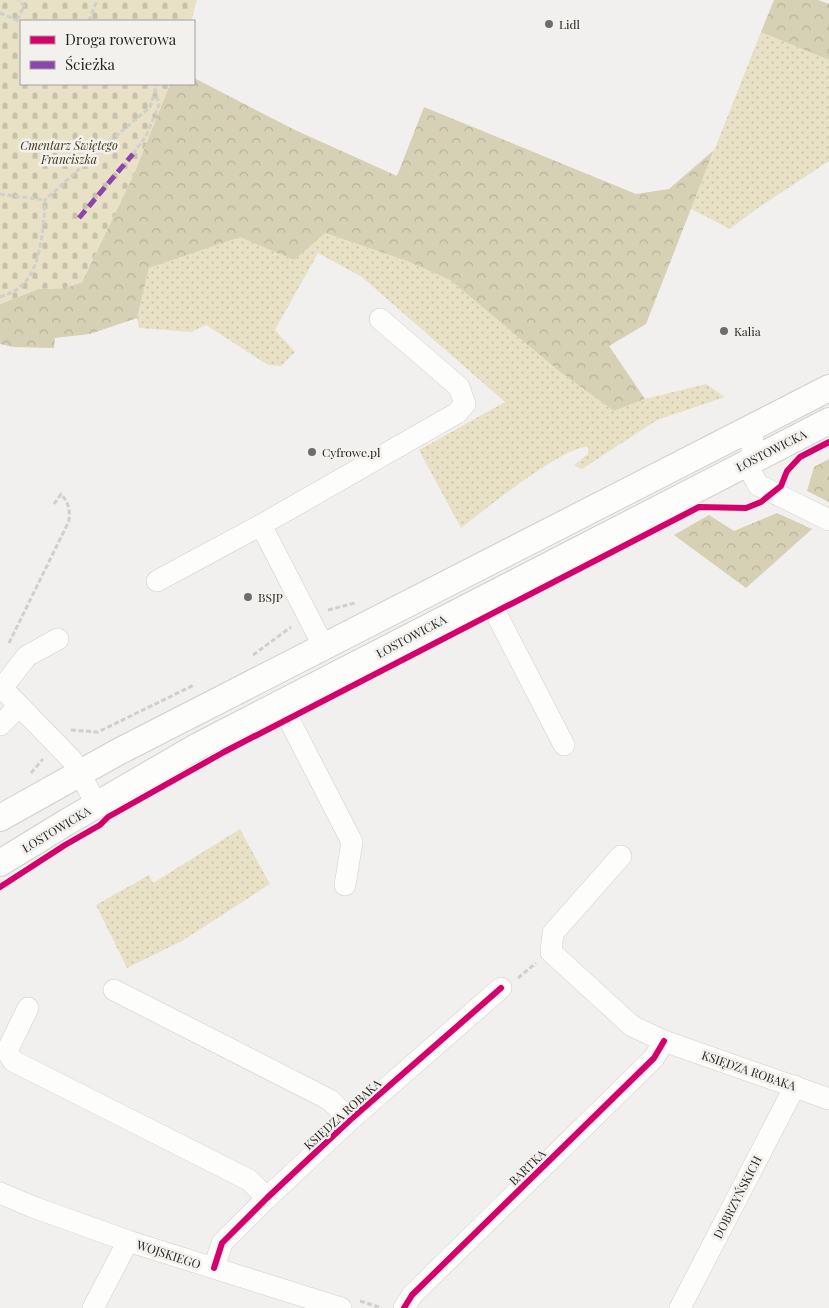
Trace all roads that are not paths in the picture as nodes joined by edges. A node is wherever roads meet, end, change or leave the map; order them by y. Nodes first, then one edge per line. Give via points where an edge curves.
1 (380, 319) dead end
2 (829, 388) edge
3 (829, 421) edge
4 (753, 427) junction
5 (750, 461) junction
6 (829, 520) edge
7 (261, 525) junction
8 (157, 581) dead end
9 (487, 596) junction
10 (58, 639) dead end
11 (324, 647) junction
12 (281, 704) junction
13 (19, 706) junction
14 (0, 725) edge
15 (564, 745) dead end
16 (80, 773) junction
17 (97, 805) junction
18 (0, 818) edge
19 (621, 856) dead end
20 (0, 863) edge
21 (345, 885) dead end
22 (501, 988) road end
23 (114, 990) dead end
24 (28, 1008) dead end
25 (664, 1041) junction
26 (795, 1086) junction
27 (829, 1098) edge
28 (350, 1120) junction
29 (0, 1193) edge
30 (267, 1198) junction
31 (128, 1241) junction
32 (214, 1268) junction
33 (93, 1308) edge
34 (341, 1308) edge
35 (404, 1308) edge
36 (680, 1308) edge

1 - 7 street via 459,387 465,404 457,413
2 - 4 main road
3 - 5 main road, ŁOSTOWICKA
4 - 5 street
4 - 11 main road
5 - 6 street via 751,472 758,485
5 - 9 main road, ŁOSTOWICKA
7 - 8 street
7 - 11 street
9 - 12 main road, ŁOSTOWICKA
9 - 15 street
10 - 13 street via 27,656 2,688
11 - 16 main road
12 - 17 main road, ŁOSTOWICKA via 198,746
12 - 21 street via 352,842
13 - 14 street
13 - 16 street via 56,742
16 - 17 street
16 - 18 main road
17 - 20 main road, ŁOSTOWICKA
19 - 25 street, KSIĘDZA ROBAKA via 553,933 551,952 632,1026
22 - 28 street, KSIĘDZA ROBAKA
23 - 28 street, KSIĘDZA ROBAKA via 330,1100
24 - 30 street via 7,1050 13,1061 249,1180
25 - 26 street, KSIĘDZA ROBAKA
25 - 35 street, BARTKA via 654,1058 412,1295
26 - 27 street, KSIĘDZA ROBAKA
26 - 36 street, DOBRZYŃSKICH
28 - 30 street, KSIĘDZA ROBAKA
29 - 31 street, WOJSKIEGO
30 - 32 street, KSIĘDZA ROBAKA via 222,1243
31 - 32 street, WOJSKIEGO
31 - 33 street
32 - 34 street, WOJSKIEGO

